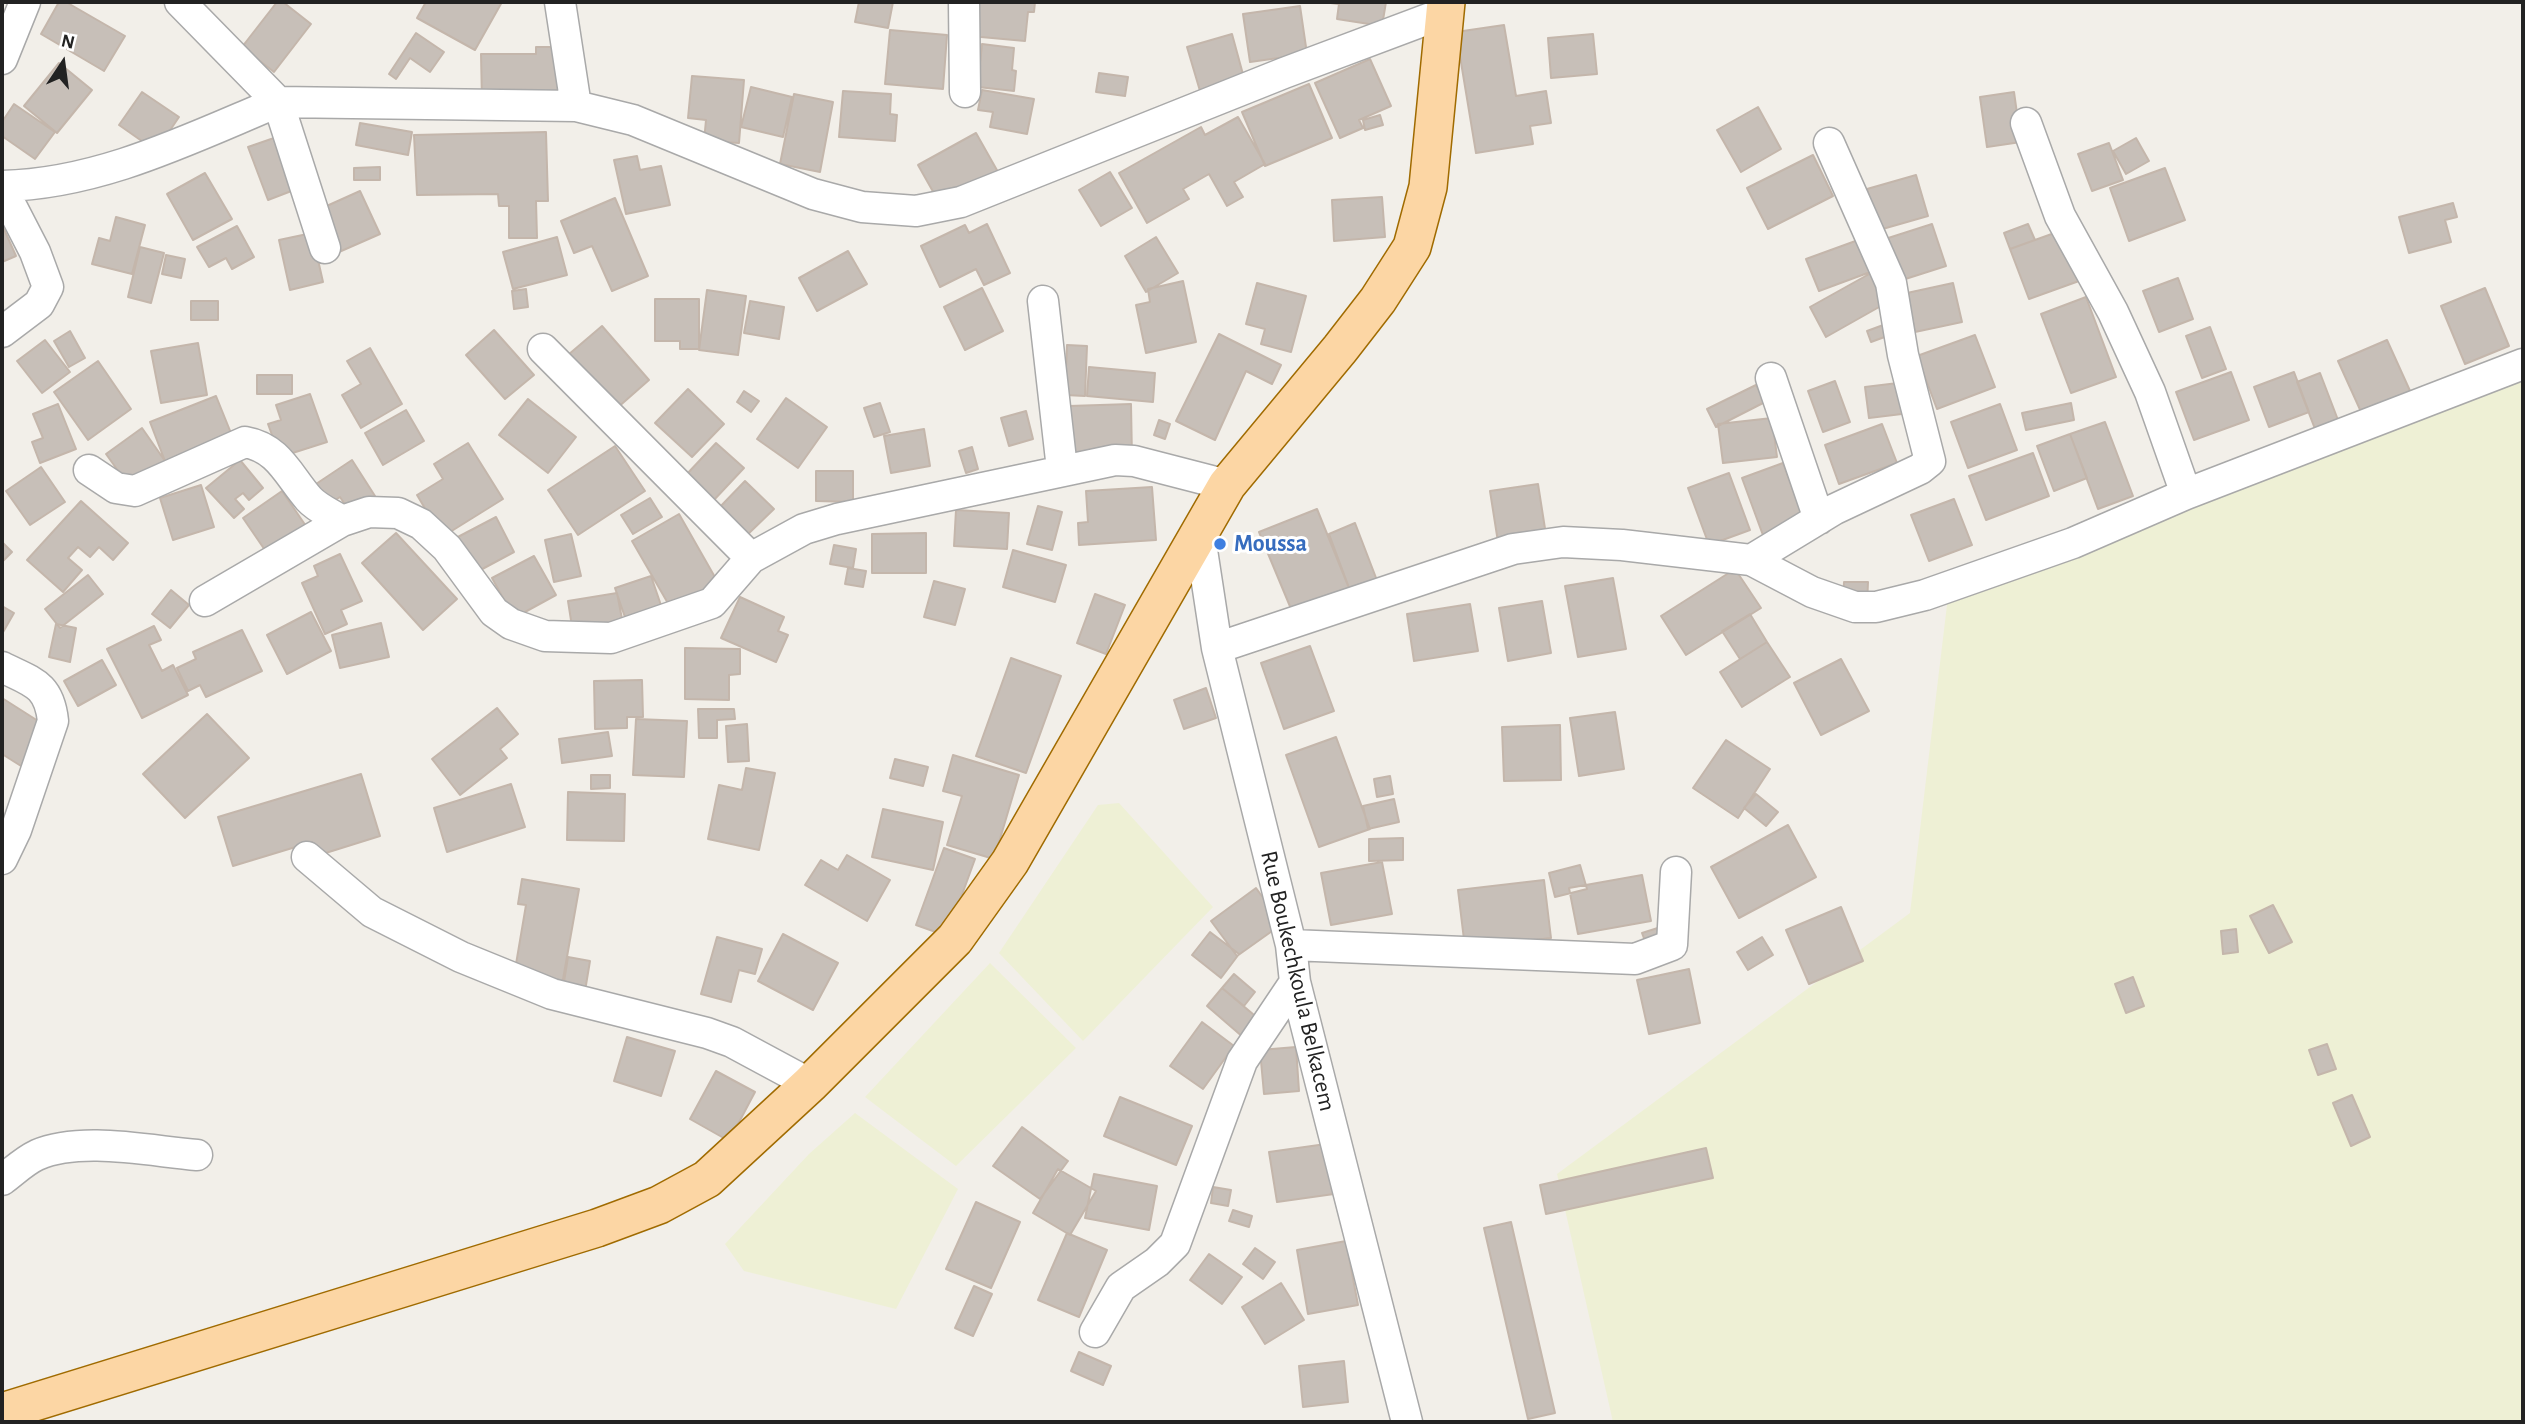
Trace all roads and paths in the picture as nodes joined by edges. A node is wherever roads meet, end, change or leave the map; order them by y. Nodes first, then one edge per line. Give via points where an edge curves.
1 (25, 2) edge
2 (180, 2) edge
3 (560, 2) edge
4 (964, 2) edge
5 (1445, 7) edge
6 (2, 59) edge
7 (965, 92) dead end
8 (278, 103) junction
9 (576, 106) junction
10 (2026, 123) dead end
11 (1829, 144) dead end
12 (2, 187) edge
13 (325, 248) dead end
14 (1043, 301) dead end
15 (2, 332) edge
16 (543, 349) dead end
17 (2523, 364) edge
18 (1770, 378) dead end
19 (1062, 469) junction
20 (89, 470) dead end
21 (1227, 485) junction
22 (2186, 494) junction
23 (1819, 519) junction
24 (342, 521) junction
25 (1200, 537) junction
26 (751, 558) junction
27 (1751, 560) junction
28 (205, 601) dead end
29 (1217, 648) junction
30 (2, 667) edge
31 (9, 825) edge
32 (307, 857) dead end
33 (2, 859) edge
34 (1676, 872) dead end
35 (1291, 945) junction
36 (1295, 982) junction
37 (810, 1084) junction
38 (197, 1155) dead end
39 (2, 1181) edge
40 (1095, 1332) dead end
41 (2, 1412) edge
42 (1408, 1422) edge

1 - 6 street
2 - 8 street
3 - 9 street
4 - 7 street
5 - 9 street via 961,202 916,211 862,206 813,194 633,120
5 - 21 main road via 1428,187 1412,247 1340,349
8 - 9 street
8 - 12 street via 131,163
8 - 13 street
10 - 22 street via 2060,216 2150,392
11 - 23 street via 1891,283 1903,355 1931,455 1920,470
12 - 15 street via 48,287 38,304
14 - 19 street
16 - 26 street
17 - 22 street
18 - 23 street
19 - 21 street via 1135,461
19 - 26 street via 837,519 804,529
20 - 24 street via 116,488 135,491 245,442 263,445 311,502
21 - 25 main road
22 - 27 street via 2073,543 1925,595 1876,607 1854,607 1812,592
23 - 27 street
24 - 26 street via 369,512 398,513 421,524 447,548 494,611 511,624 545,636 611,638 712,603
24 - 28 street
25 - 29 street, Rue Boukechkoula Belkacem
25 - 37 main road via 1010,862 955,939
27 - 29 street via 1563,542 1513,549
29 - 35 street, Rue Boukechkoula Belkacem
30 - 31 street via 43,688 51,702 53,721
31 - 33 street
32 - 37 street via 372,912 461,957 552,993 733,1042
34 - 35 street via 1672,945 1635,959
35 - 36 street, Rue Boukechkoula Belkacem
36 - 40 street via 1242,1061 1175,1244 1121,1287
36 - 42 street, Rue Boukechkoula Belkacem
37 - 41 main road via 707,1179 659,1205
38 - 39 street via 59,1147 34,1156

